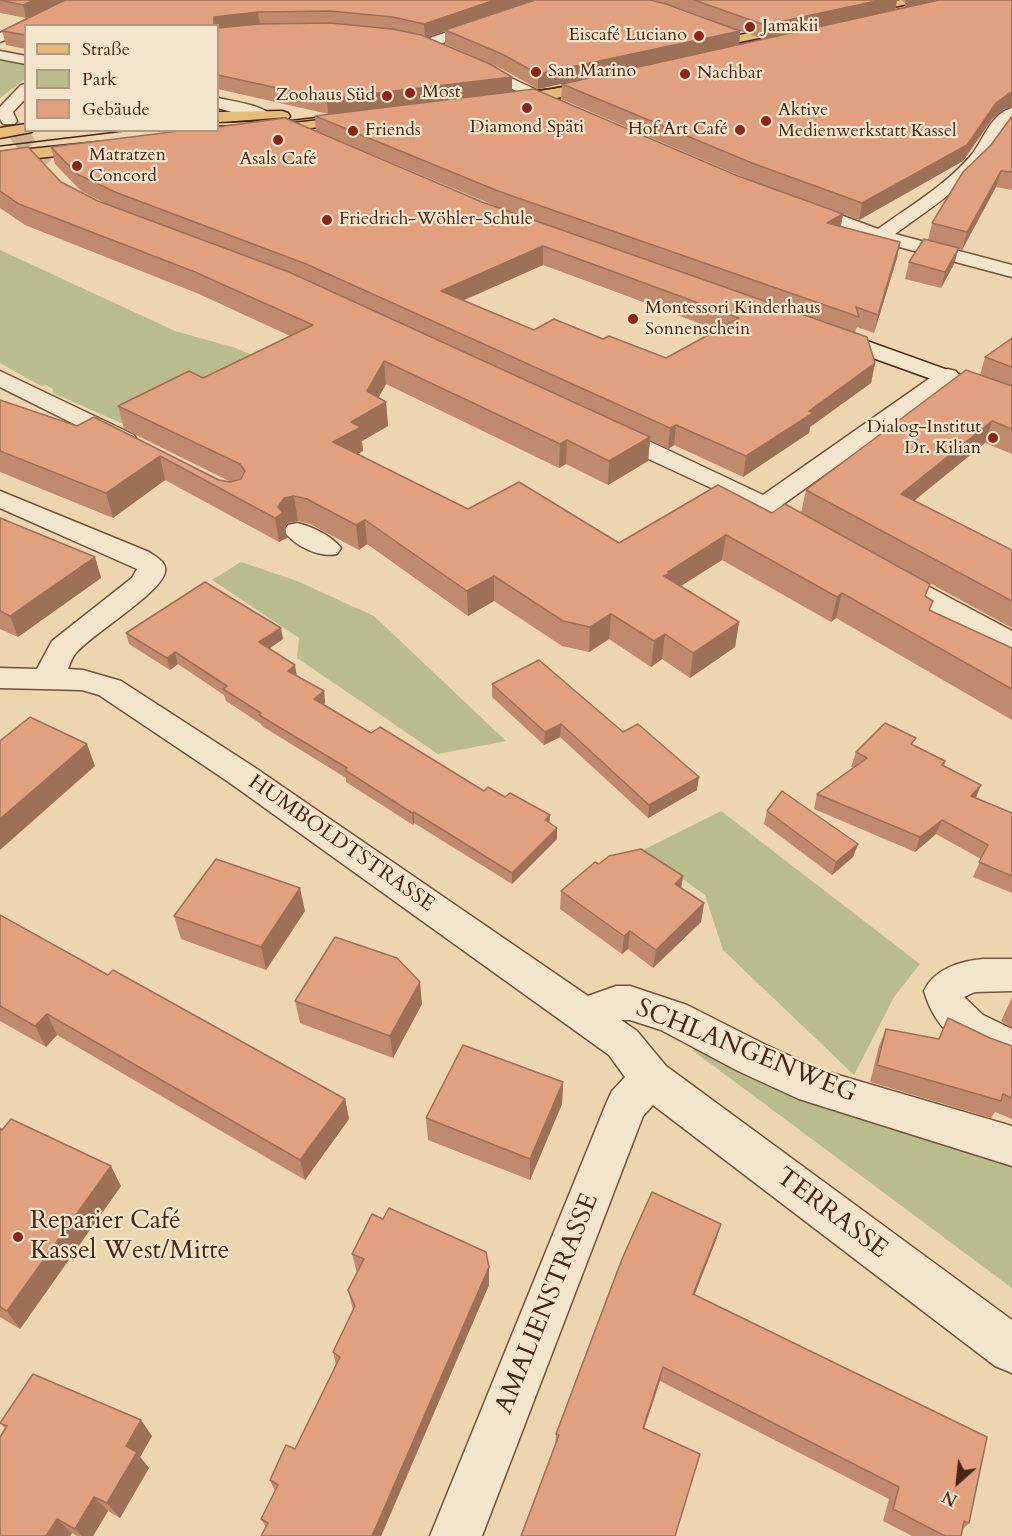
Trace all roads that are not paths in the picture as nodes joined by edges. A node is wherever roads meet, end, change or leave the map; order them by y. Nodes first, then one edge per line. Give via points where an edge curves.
1 (83, 0) edge
2 (554, 0) edge
3 (917, 0) edge
4 (891, 2) edge
5 (933, 8) edge
6 (31, 24) edge
7 (24, 27) edge
8 (713, 28) edge
9 (0, 38) edge
10 (742, 38) junction
11 (764, 47) junction
12 (0, 55) edge
13 (24, 60) edge
14 (517, 87) junction
15 (24, 91) edge
16 (535, 96) junction
17 (219, 103) edge
18 (1012, 113) edge
19 (265, 117) junction
20 (584, 117) edge
21 (351, 119) junction
22 (5, 122) edge
23 (219, 125) edge
24 (219, 126) edge
25 (291, 127) junction
26 (24, 128) tunnel mouth
27 (119, 144) edge
28 (0, 157) edge
29 (785, 201) edge
30 (880, 236) junction
31 (1012, 271) edge
32 (811, 328) edge
33 (948, 376) junction
34 (0, 378) edge
35 (1012, 401) edge
36 (591, 423) edge
37 (135, 446) edge
38 (0, 499) edge
39 (764, 506) junction
40 (297, 531) edge
41 (836, 546) edge
42 (327, 548) dead end
43 (876, 570) edge
44 (1012, 644) edge
45 (0, 678) edge
46 (48, 678) junction
47 (1012, 975) edge
48 (583, 1015) junction
49 (1012, 1047) edge
50 (651, 1079) junction
51 (1012, 1146) edge
52 (1012, 1349) edge
53 (456, 1536) edge

1 - 6 street
2 - 14 street via 421,43 496,74
3 - 4 main road
4 - 5 main road via 839,24
7 - 9 street
8 - 10 street
10 - 11 street
10 - 11 main road via 811,30
10 - 11 main road via 687,58
12 - 13 street
14 - 16 street
14 - 16 main road via 492,96
14 - 16 main road via 617,74
15 - 22 street
16 - 20 street
17 - 19 street
18 - 30 street via 994,131 979,156 950,185
19 - 21 main road via 375,111
19 - 23 main road
19 - 25 street
21 - 25 main road
21 - 25 street via 326,137
22 - 26 main road
24 - 25 main road
27 - 28 main road
29 - 30 street
30 - 31 street
32 - 33 street
33 - 35 street
33 - 39 street
34 - 37 street
36 - 39 street
38 - 46 street via 151,566 151,574 142,584 63,648
39 - 41 street
40 - 42 street
43 - 44 street
45 - 46 street, HUMBOLDTSTRASSE
46 - 48 street, HUMBOLDTSTRASSE via 82,680 110,688 242,775
47 - 49 street via 957,979 943,991 946,1007 958,1020
48 - 50 street, HUMBOLDTSTRASSE via 623,1043
48 - 51 street, SCHLANGENWEG via 616,1003 630,1003 673,1017 814,1086
50 - 52 street, TERRASSE
50 - 53 street, AMALIENSTRASSE via 627,1104

